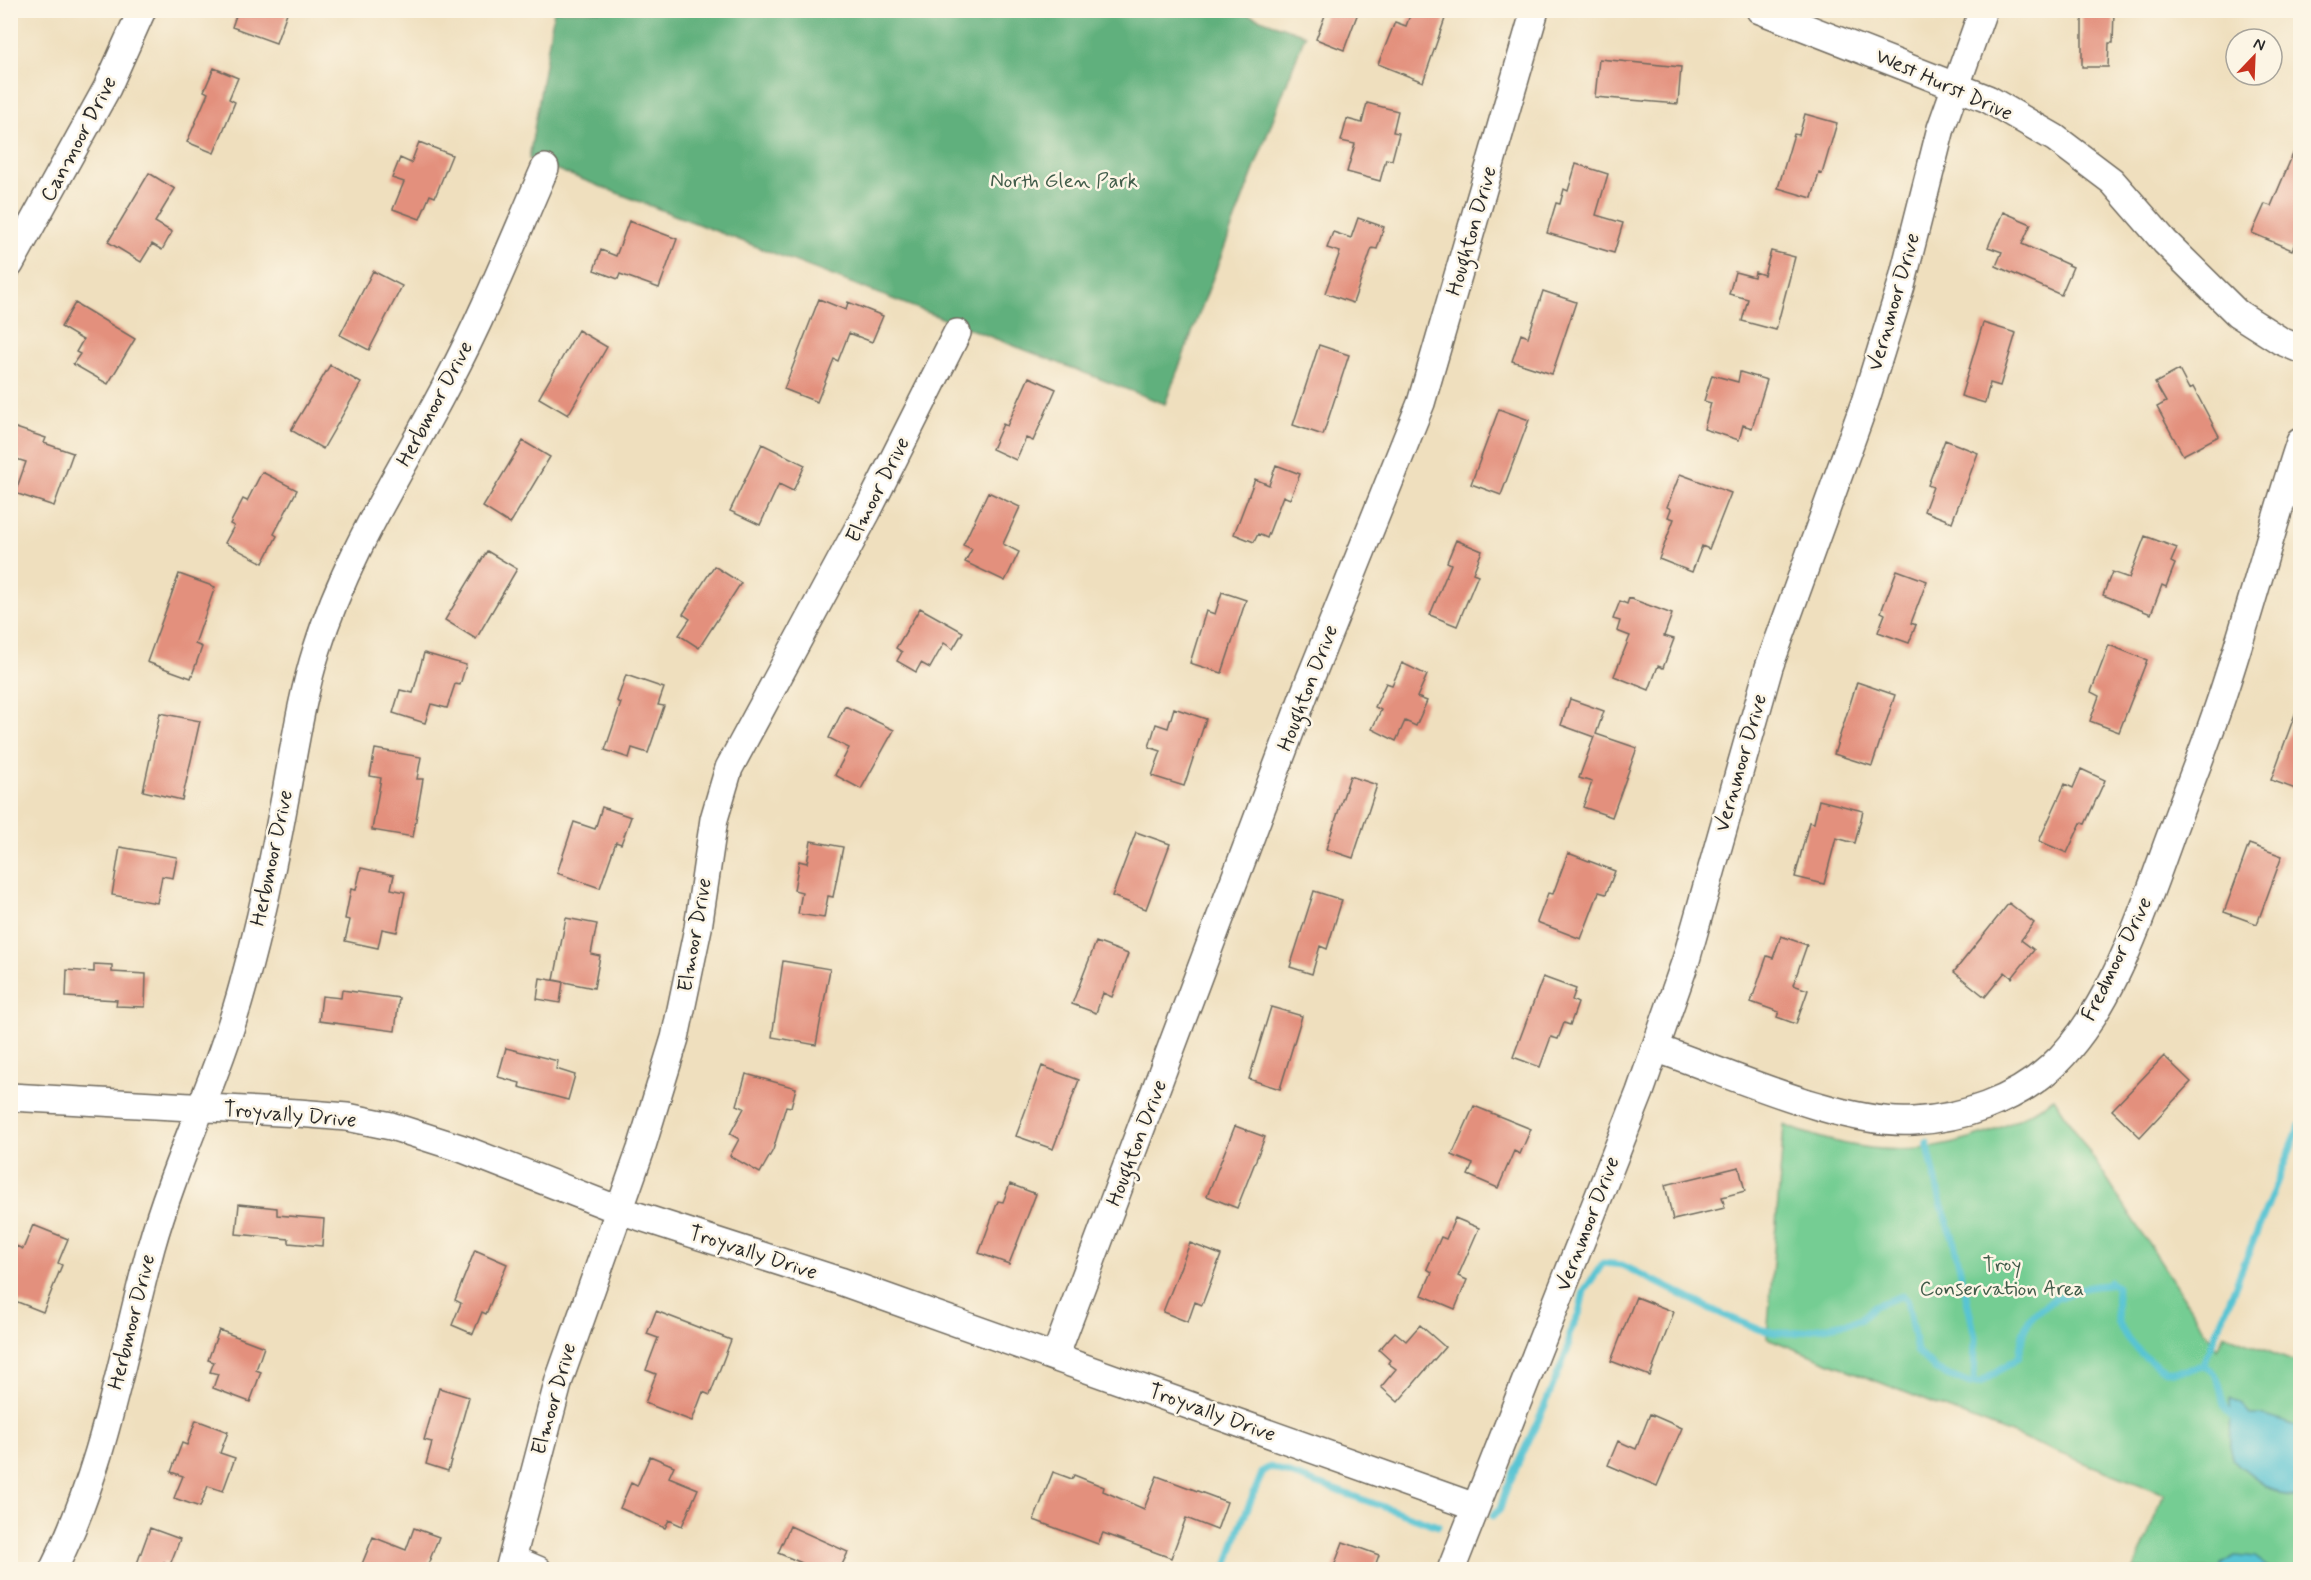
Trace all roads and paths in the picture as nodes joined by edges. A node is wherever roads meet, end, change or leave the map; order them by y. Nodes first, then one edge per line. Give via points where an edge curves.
1 (142, 10) edge
2 (1535, 10) edge
3 (1760, 10) edge
4 (1983, 10) edge
5 (1955, 86) junction
6 (545, 168) dead end
7 (10, 264) edge
8 (957, 333) dead end
9 (2301, 350) edge
10 (2301, 442) edge
11 (1655, 1048) junction
12 (10, 1097) edge
13 (201, 1107) junction
14 (619, 1210) junction
15 (1055, 1357) junction
16 (1475, 1507) junction
17 (510, 1564) edge
18 (53, 1569) edge
19 (538, 1569) edge
20 (1451, 1569) edge

1 - 7 street, Canmoor Drive via 107,88
2 - 15 street, Houghton Drive via 1421,403 1310,679
3 - 5 street, West Hurst Drive
4 - 5 street, Vernmoor Drive
5 - 9 street, West Hurst Drive via 1988,99 2055,138 2104,175 2237,313
5 - 11 street, Vernmoor Drive via 1882,350 1769,667 1686,960
6 - 13 street, Herbmoor Drive via 473,333 363,536 326,621 303,698 273,861 248,968
8 - 14 street, Elmoor Drive via 867,512 729,768 714,819 698,928 675,1038
10 - 11 street, Fredmoor Drive via 2223,694 2148,897 2101,999 2051,1068 2027,1087 1976,1110 1913,1121 1884,1121 1825,1107
11 - 16 street, Vernmoor Drive
12 - 13 street, Troyvally Drive
13 - 14 street, Troyvally Drive via 347,1117 392,1126 463,1149
13 - 18 street, Herbmoor Drive via 161,1213 97,1457
14 - 15 street, Troyvally Drive via 840,1281
14 - 17 street, Elmoor Drive via 559,1380
15 - 16 street, Troyvally Drive
16 - 20 street, Vernmoor Drive
17 - 19 street

